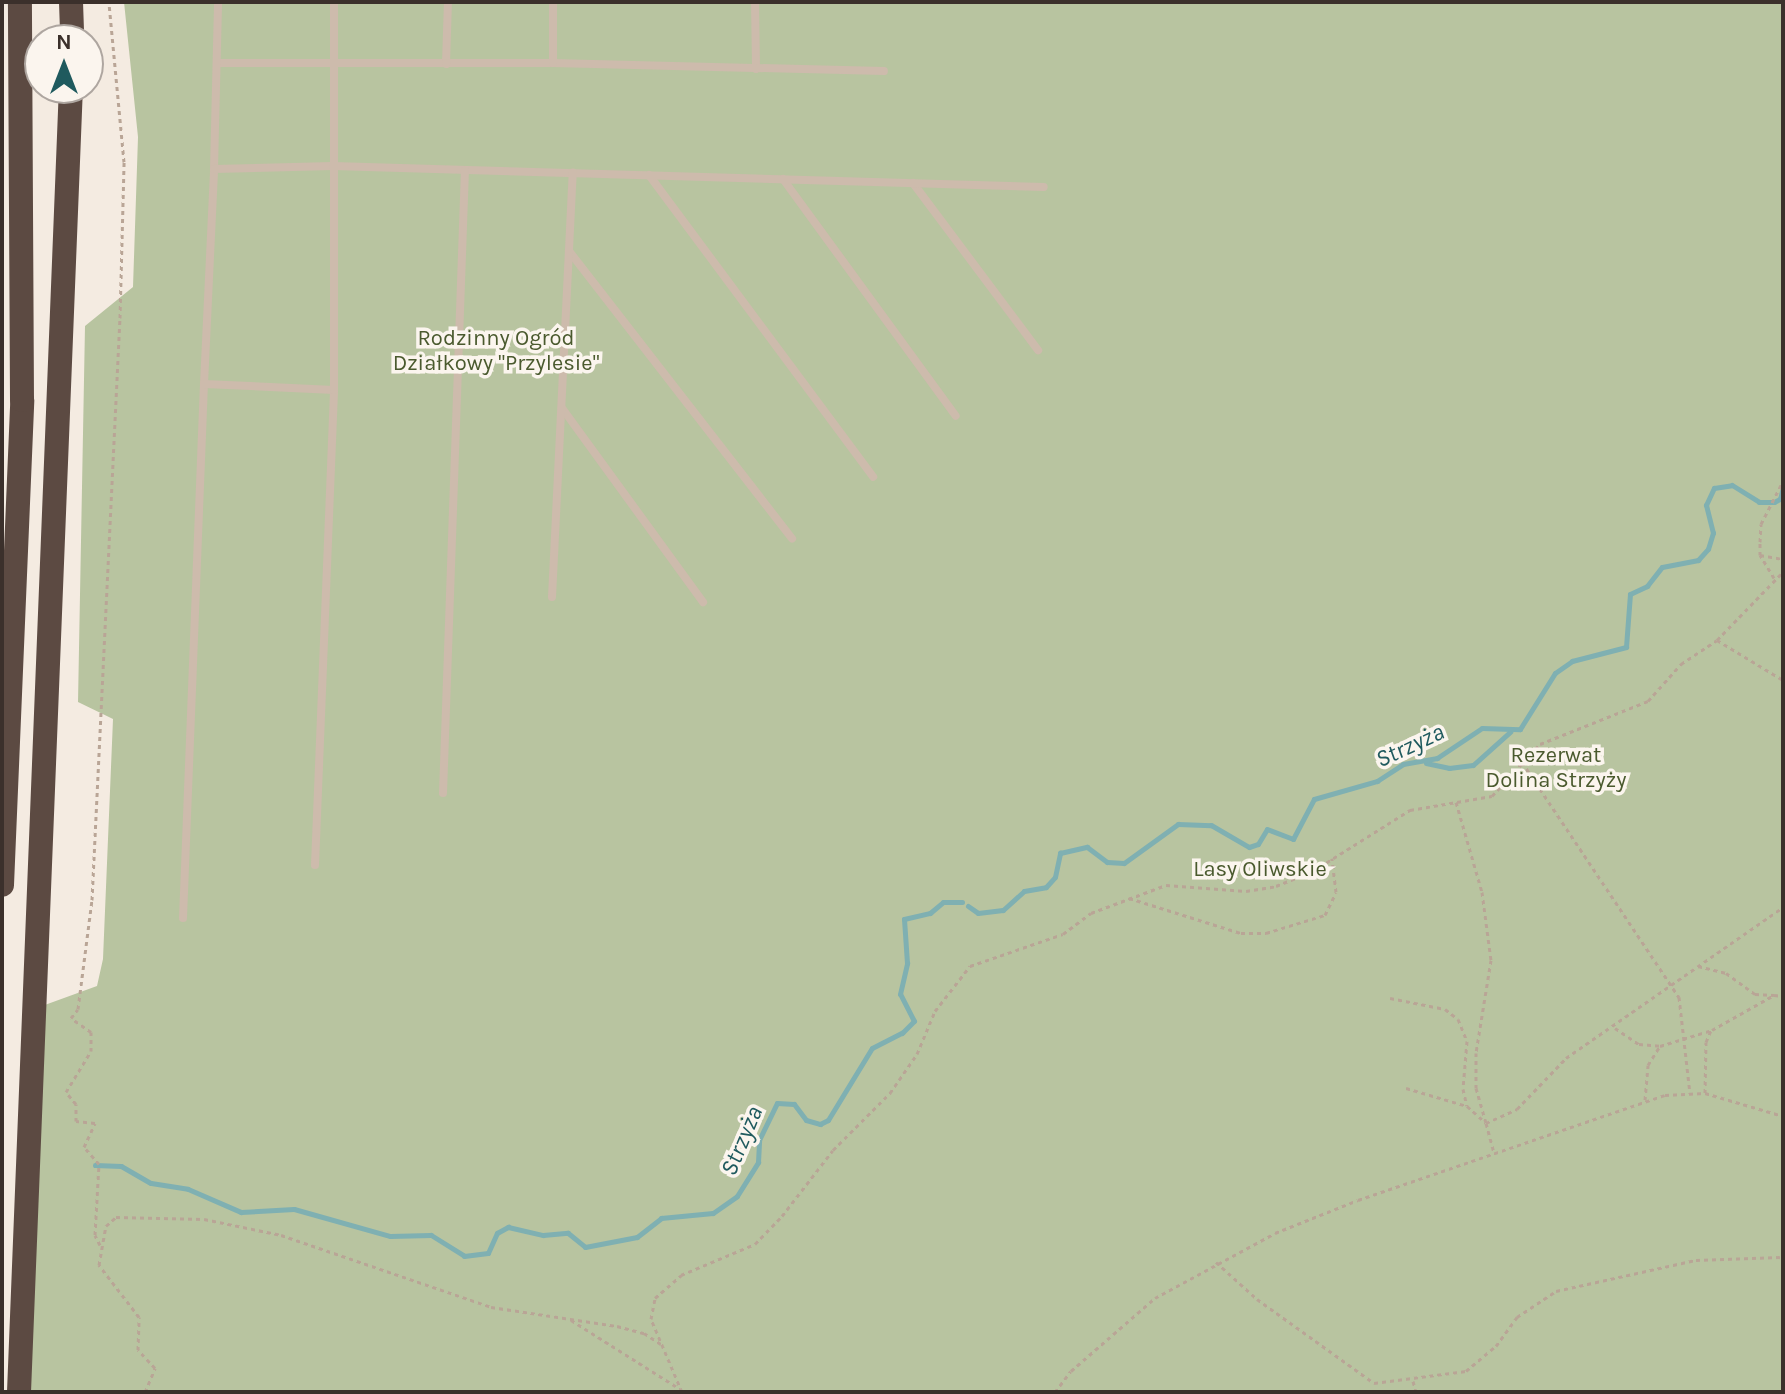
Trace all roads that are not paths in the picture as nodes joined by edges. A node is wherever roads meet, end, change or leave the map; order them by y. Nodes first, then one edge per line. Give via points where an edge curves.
1 (20, 2) edge
2 (71, 2) edge
3 (218, 2) edge
4 (334, 2) edge
5 (448, 2) edge
6 (553, 2) edge
7 (755, 2) edge
8 (72, 24) edge
9 (334, 62) junction
10 (219, 63) junction
11 (553, 63) junction
12 (446, 64) junction
13 (756, 69) junction
14 (884, 71) dead end
15 (70, 104) edge
16 (333, 166) junction
17 (214, 169) junction
18 (465, 170) junction
19 (573, 173) junction
20 (649, 175) junction
21 (783, 179) junction
22 (913, 183) junction
23 (1044, 187) dead end
24 (569, 250) junction
25 (1038, 350) dead end
26 (204, 384) junction
27 (334, 390) junction
28 (561, 408) junction
29 (956, 416) dead end
30 (873, 477) dead end
31 (792, 539) dead end
32 (552, 597) dead end
33 (703, 602) dead end
34 (443, 793) dead end
35 (315, 865) dead end
36 (2, 885) edge
37 (183, 918) dead end
38 (19, 1392) edge

1 - 36 highway via 22,400
2 - 8 highway
3 - 10 lane
4 - 9 lane
5 - 12 lane
6 - 11 lane
7 - 13 lane
9 - 10 lane
9 - 12 lane
9 - 16 lane
10 - 17 lane
11 - 12 lane
11 - 13 lane
13 - 14 lane
15 - 38 highway
16 - 17 lane
16 - 18 lane
16 - 27 lane
17 - 26 lane
18 - 19 lane
18 - 34 lane
19 - 20 lane
19 - 24 lane
20 - 21 lane
20 - 30 lane
21 - 22 lane
21 - 29 lane
22 - 23 lane
22 - 25 lane
24 - 28 lane
24 - 31 lane
26 - 27 lane
26 - 37 lane
27 - 35 lane
28 - 32 lane
28 - 33 lane

